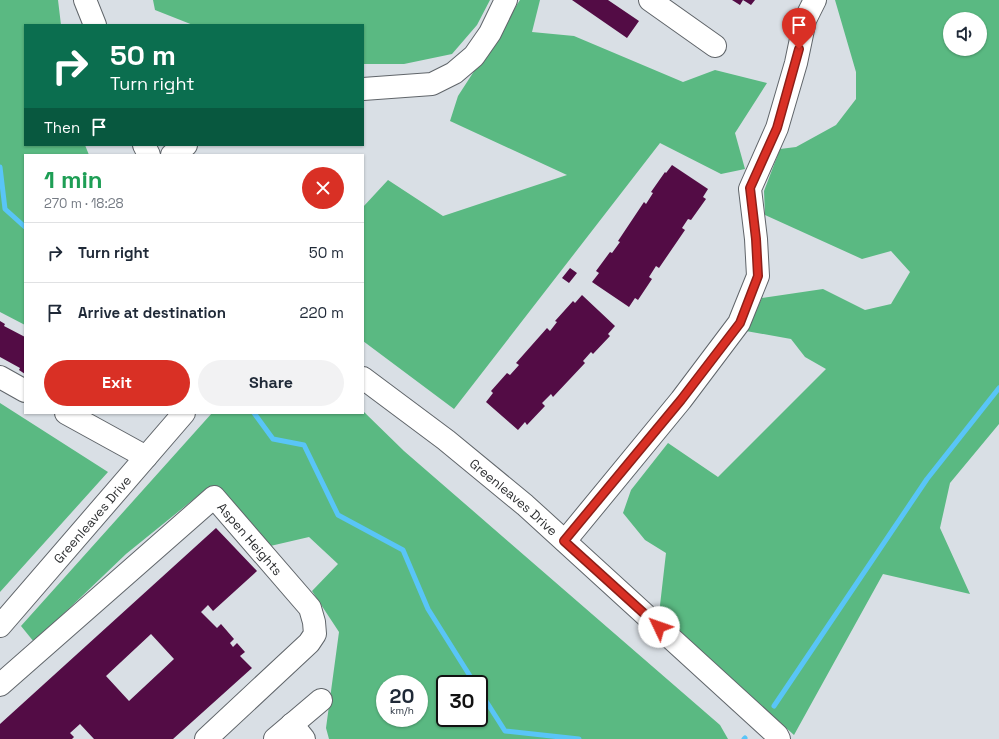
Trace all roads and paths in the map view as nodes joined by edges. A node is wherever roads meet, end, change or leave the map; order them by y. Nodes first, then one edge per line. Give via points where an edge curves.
1 (85, 0) edge
2 (506, 0) edge
3 (650, 0) edge
4 (814, 0) edge
5 (95, 24) edge
6 (715, 46) dead end
7 (364, 89) edge
8 (185, 146) edge
9 (173, 154) edge
10 (0, 377) edge
11 (364, 379) edge
12 (24, 389) edge
13 (68, 414) edge
14 (183, 414) edge
15 (146, 457) junction
16 (564, 541) junction
17 (0, 626) edge
18 (0, 685) edge
19 (321, 700) dead end
20 (298, 732) edge
21 (206, 739) edge
22 (276, 739) edge
23 (779, 739) edge

1 - 5 street
2 - 7 street via 490,34 474,56 454,73 432,84
3 - 6 street
4 - 16 street via 805,20 796,63 777,128 750,188 758,276 740,323 681,400
8 - 9 street
10 - 12 street
11 - 16 street, Greenleaves Drive via 446,440
13 - 15 street
14 - 15 street, Greenleaves Drive
15 - 17 street, Greenleaves Drive
16 - 23 street, Greenleaves Drive via 777,734
18 - 21 street, Aspen Heights via 214,496 310,608 315,634 294,658
19 - 20 street
20 - 22 street

